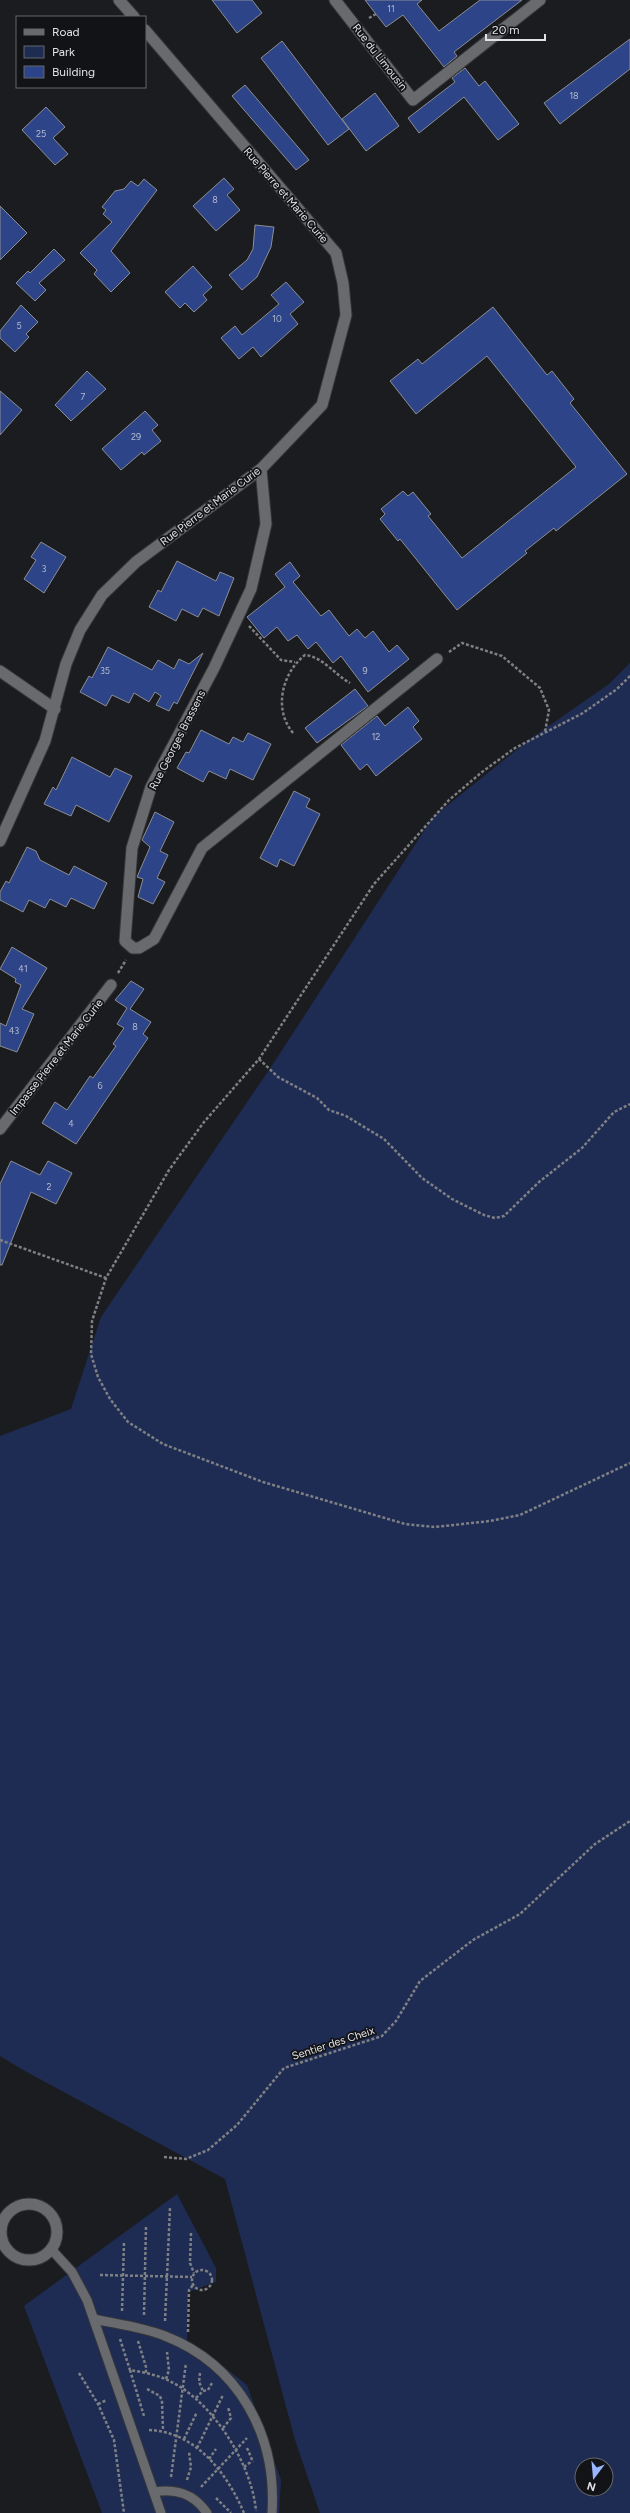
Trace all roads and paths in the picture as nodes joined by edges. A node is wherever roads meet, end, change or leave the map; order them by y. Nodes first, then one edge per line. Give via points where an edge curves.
1 (119, 0) edge
2 (335, 0) edge
3 (540, 0) edge
4 (133, 16) edge
5 (146, 31) edge
6 (261, 470) junction
7 (239, 614) junction
8 (437, 659) joint
9 (296, 662) junction
10 (0, 671) edge
11 (630, 676) edge
12 (350, 683) dead end
13 (55, 709) junction
14 (293, 733) dead end
15 (545, 733) junction
16 (0, 841) edge
17 (133, 948) junction
18 (111, 985) joint
19 (259, 1059) junction
20 (630, 1104) edge
21 (0, 1129) edge
22 (0, 1240) edge
23 (106, 1278) junction
24 (630, 1463) edge
25 (630, 1821) edge
26 (164, 2157) dead end
27 (170, 2208) dead end
28 (1, 2222) edge
29 (146, 2226) dead end
30 (191, 2234) dead end
31 (124, 2242) dead end
32 (51, 2249) junction
33 (194, 2273) junction
34 (100, 2275) dead end
35 (123, 2276) junction
36 (146, 2276) junction
37 (167, 2276) junction
38 (192, 2277) junction
39 (193, 2285) junction
40 (94, 2319) junction
41 (121, 2325) junction
42 (143, 2330) junction
43 (165, 2336) junction
44 (137, 2338) dead end
45 (188, 2347) junction
46 (167, 2348) dead end
47 (200, 2366) dead end
48 (130, 2370) junction
49 (79, 2373) dead end
50 (146, 2374) junction
51 (166, 2379) junction
52 (214, 2379) dead end
53 (230, 2380) junction
54 (147, 2389) dead end
55 (182, 2389) junction
56 (203, 2391) junction
57 (196, 2398) junction
58 (228, 2407) dead end
59 (197, 2412) dead end
60 (213, 2417) junction
61 (259, 2424) junction
62 (223, 2428) junction
63 (149, 2430) junction
64 (163, 2430) junction
65 (177, 2435) junction
66 (152, 2437) dead end
67 (184, 2439) junction
68 (197, 2448) junction
69 (247, 2448) dead end
70 (216, 2450) dead end
71 (236, 2450) junction
72 (189, 2452) dead end
73 (209, 2459) junction
74 (252, 2461) junction
75 (244, 2467) junction
76 (254, 2468) dead end
77 (218, 2470) junction
78 (164, 2475) dead end
79 (171, 2478) junction
80 (186, 2482) junction
81 (256, 2487) dead end
82 (200, 2489) junction
83 (154, 2492) junction
84 (206, 2492) dead end
85 (213, 2496) dead end
86 (256, 2508) junction
87 (124, 2513) edge
88 (161, 2513) edge
89 (207, 2513) edge
90 (231, 2513) edge
91 (244, 2513) edge
92 (256, 2513) edge
93 (272, 2513) edge

1 - 4 street
2 - 3 street, Rue du Limousin via 413,100
5 - 6 street, Rue Pierre et Marie Curie via 336,253 343,282 346,315 322,405
6 - 7 street, Rue Georges Brassens via 266,524 251,589
6 - 13 street, Rue Pierre et Marie Curie via 136,562 102,595 77,637 66,664
7 - 9 path via 281,660
7 - 17 street, Rue Georges Brassens via 152,787 134,841 125,941
8 - 15 path via 462,644 502,656 540,688 549,710
8 - 17 street via 202,848 154,939 139,948
9 - 12 path via 305,655 316,656 339,677
9 - 14 path via 285,681 281,708 285,723
10 - 13 street
11 - 15 path via 617,689 583,713
13 - 16 street, Rue Pierre et Marie Curie via 39,755
15 - 19 path via 515,748 449,800 374,884
17 - 18 path
18 - 21 street, Impasse Pierre et Marie Curie
19 - 20 path via 278,1077 317,1098 329,1110 346,1116 384,1139 422,1178 446,1195 495,1218 504,1216 539,1182 582,1148 614,1112
19 - 23 path via 204,1122 169,1170
22 - 23 path
23 - 24 path via 92,1321 91,1354 98,1376 110,1399 128,1422 140,1430 163,1444 216,1466 405,1524 435,1527 490,1521 520,1514
25 - 26 path, Sentier des Cheix via 595,1844 520,1914 473,1940 420,1981 396,2021 382,2036 284,2068 237,2125 208,2150 186,2159
27 - 37 path
28 - 32 street via 0,2234 3,2245 10,2254 20,2259 32,2260 43,2257
28 - 32 street via 16,2206 38,2204 48,2210 58,2230
29 - 36 path
30 - 33 path via 190,2263
31 - 35 path
32 - 40 lane via 72,2272 88,2300
33 - 38 path
33 - 39 path via 205,2270 213,2279 207,2290 199,2290
34 - 35 path
35 - 36 path
35 - 41 path
36 - 37 path
36 - 42 path
37 - 38 path
37 - 43 path
38 - 39 path
39 - 45 path via 189,2290
40 - 41 lane
40 - 83 lane
41 - 42 lane
41 - 48 path via 118,2334
42 - 43 lane
43 - 45 lane
44 - 50 path
45 - 53 lane
45 - 55 path
46 - 51 path via 169,2370
47 - 56 path via 199,2382
48 - 50 path
48 - 63 path
49 - 87 path via 98,2404 114,2440
50 - 51 path
51 - 55 path
52 - 56 path via 208,2390
53 - 60 path
53 - 61 lane
54 - 64 path via 160,2396
55 - 57 path
55 - 65 path
56 - 57 path
57 - 60 path
58 - 62 path via 231,2418
59 - 67 path
60 - 62 path
60 - 68 path
61 - 71 path
61 - 93 lane via 274,2491
62 - 71 path
63 - 64 path
63 - 66 path
64 - 65 path
65 - 67 path
65 - 79 path
67 - 68 path
68 - 73 path
69 - 74 path
70 - 73 path
71 - 75 path
71 - 77 path
72 - 80 path via 191,2467
73 - 77 path
74 - 75 path
74 - 76 path
75 - 86 path
77 - 82 path
77 - 91 path via 233,2489
78 - 79 path
79 - 80 path
80 - 82 path
81 - 86 path
82 - 84 path
83 - 88 lane
83 - 89 lane via 168,2490 185,2493 198,2501
85 - 90 path
86 - 92 path

